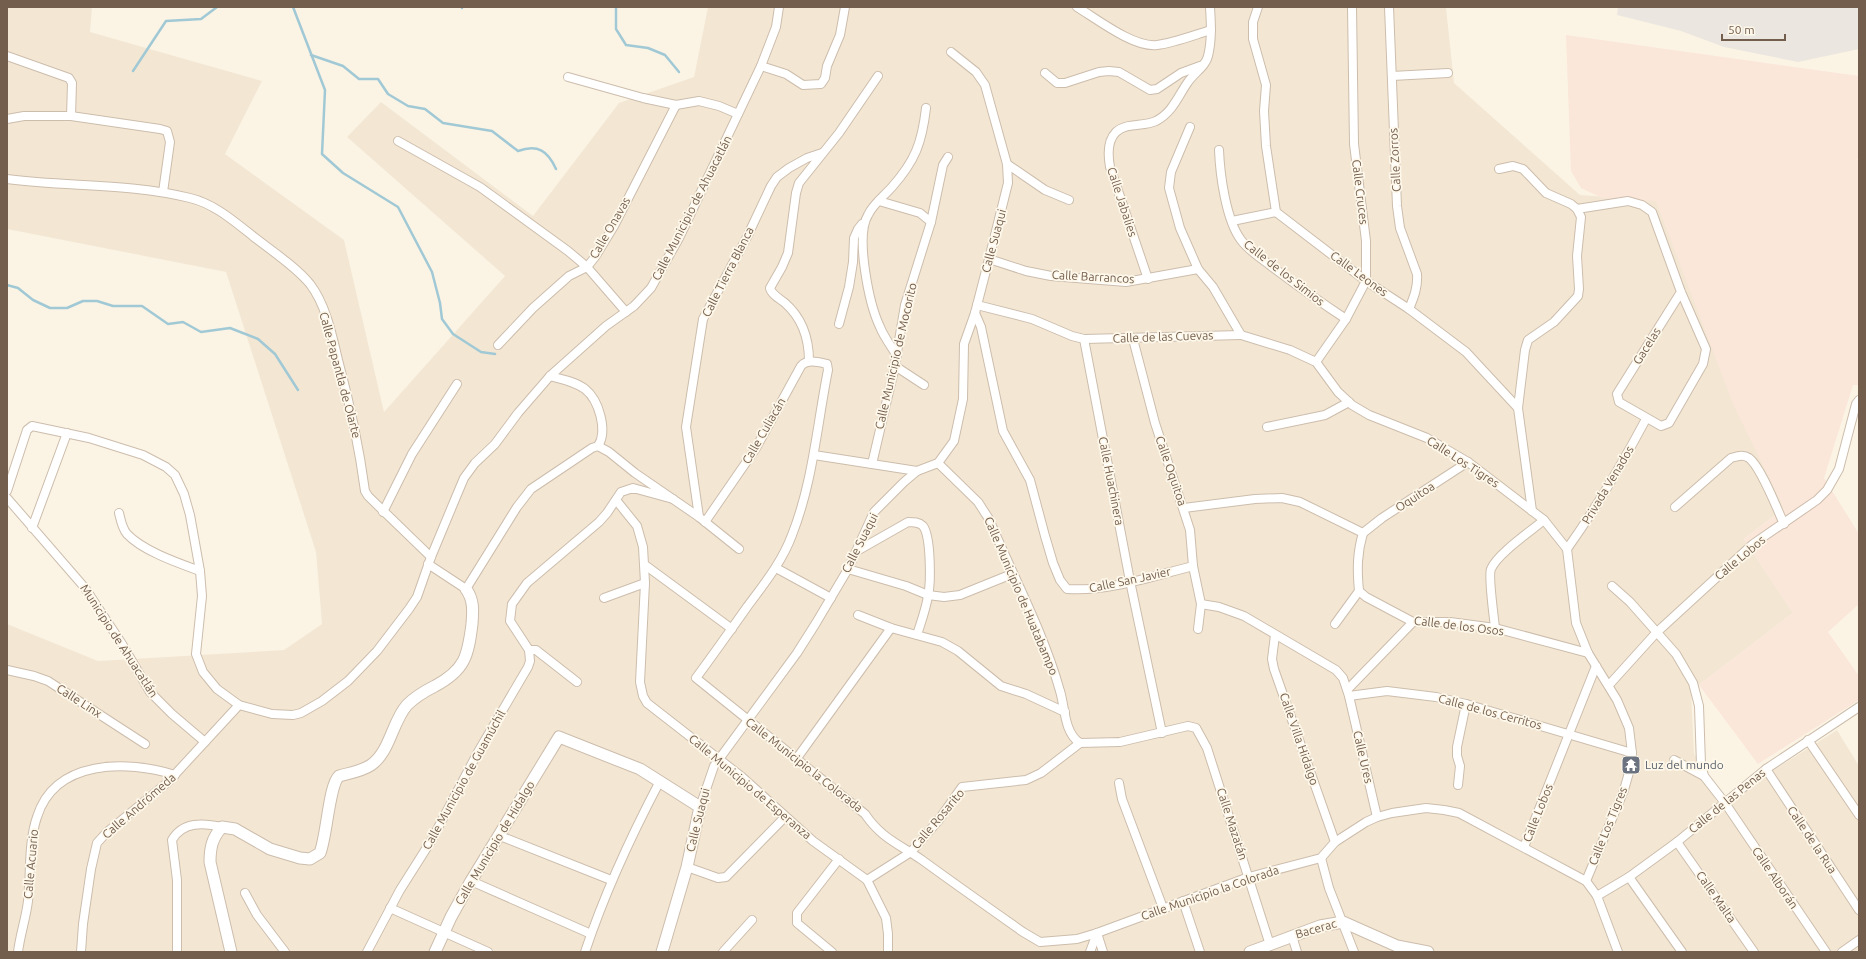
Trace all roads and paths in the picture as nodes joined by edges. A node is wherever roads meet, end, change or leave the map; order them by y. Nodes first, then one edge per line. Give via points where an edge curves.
1 (779, 7) edge
2 (845, 7) edge
3 (1077, 7) edge
4 (1210, 7) edge
5 (1258, 7) edge
6 (1352, 7) edge
7 (1389, 7) edge
8 (1211, 30) junction
9 (951, 52) dead end
10 (7, 56) edge
11 (761, 66) junction
12 (1201, 66) junction
13 (1045, 73) dead end
14 (1448, 73) dead end
15 (878, 76) dead end
16 (1392, 76) junction
17 (568, 77) dead end
18 (676, 105) junction
19 (926, 108) dead end
20 (738, 114) junction
21 (71, 116) junction
22 (7, 119) edge
23 (1190, 127) dead end
24 (398, 141) dead end
25 (1219, 150) dead end
26 (822, 153) junction
27 (948, 158) dead end
28 (1007, 164) junction
29 (1499, 168) dead end
30 (7, 179) edge
31 (163, 192) junction
32 (1069, 200) dead end
33 (879, 201) junction
34 (1577, 209) junction
35 (1276, 212) junction
36 (1232, 221) junction
37 (931, 222) junction
38 (863, 224) junction
39 (989, 259) junction
40 (586, 267) junction
41 (1198, 269) junction
42 (1148, 279) junction
43 (1366, 282) junction
44 (1681, 292) junction
45 (976, 309) junction
46 (1409, 309) junction
47 (626, 312) junction
48 (1346, 319) junction
49 (839, 324) dead end
50 (1241, 335) junction
51 (1084, 339) junction
52 (1133, 339) junction
53 (498, 345) dead end
54 (897, 356) junction
55 (809, 361) junction
56 (1316, 362) junction
57 (895, 366) junction
58 (550, 376) junction
59 (457, 384) dead end
60 (924, 385) dead end
61 (1859, 400) edge
62 (1349, 402) junction
63 (1518, 408) junction
64 (1646, 419) junction
65 (1267, 428) dead end
66 (67, 433) junction
67 (595, 447) junction
68 (814, 454) junction
69 (1468, 462) junction
70 (938, 463) junction
71 (872, 464) junction
72 (917, 471) junction
73 (7, 491) edge
74 (7, 498) edge
75 (673, 499) junction
76 (616, 500) junction
77 (1675, 507) dead end
78 (1184, 508) junction
79 (1532, 511) junction
80 (383, 512) junction
81 (119, 514) dead end
82 (702, 519) junction
83 (1544, 520) junction
84 (1784, 524) junction
85 (32, 528) junction
86 (1363, 533) junction
87 (739, 549) dead end
88 (1567, 549) junction
89 (857, 551) junction
90 (430, 561) junction
91 (645, 565) junction
92 (1192, 566) junction
93 (776, 568) junction
94 (848, 569) junction
95 (200, 571) junction
96 (1012, 574) junction
97 (1130, 581) junction
98 (646, 583) junction
99 (1612, 586) dead end
100 (466, 589) junction
101 (1359, 590) junction
102 (928, 595) junction
103 (604, 598) dead end
104 (831, 598) junction
105 (1201, 604) junction
106 (858, 615) dead end
107 (1413, 622) junction
108 (1335, 624) dead end
109 (891, 628) junction
110 (1495, 628) junction
111 (732, 629) junction
112 (1198, 629) dead end
113 (1656, 633) junction
114 (917, 634) junction
115 (1275, 635) junction
116 (529, 650) junction
117 (1588, 653) junction
118 (1596, 666) junction
119 (7, 670) edge
120 (576, 682) dead end
121 (1609, 686) junction
122 (1349, 693) junction
123 (1466, 704) junction
124 (239, 705) junction
125 (1859, 707) edge
126 (1065, 712) junction
127 (747, 720) junction
128 (1162, 733) junction
129 (1569, 735) junction
130 (1808, 740) junction
131 (205, 742) junction
132 (1080, 743) junction
133 (145, 744) dead end
134 (1632, 753) junction
135 (718, 758) junction
136 (797, 758) junction
137 (1674, 760) dead end
138 (1766, 769) junction
139 (175, 775) junction
140 (1704, 776) junction
141 (660, 781) junction
142 (1119, 783) dead end
143 (1458, 784) dead end
144 (1725, 804) junction
145 (700, 807) junction
146 (1859, 815) edge
147 (785, 816) junction
148 (1377, 817) junction
149 (222, 827) junction
150 (500, 836) junction
151 (1335, 842) junction
152 (1677, 842) junction
153 (1524, 847) junction
154 (911, 852) junction
155 (1321, 858) junction
156 (840, 859) junction
157 (687, 867) junction
158 (1249, 877) junction
159 (1629, 877) junction
160 (611, 880) junction
161 (866, 880) junction
162 (471, 881) junction
163 (1586, 881) junction
164 (245, 893) dead end
165 (1598, 896) junction
166 (1183, 901) junction
167 (390, 908) junction
168 (1162, 908) junction
169 (1859, 910) edge
170 (752, 920) dead end
171 (1343, 922) junction
172 (444, 932) junction
173 (1097, 933) junction
174 (591, 934) junction
175 (1292, 936) junction
176 (1859, 940) edge
177 (1270, 945) junction
178 (18, 952) edge
179 (82, 952) edge
180 (177, 952) edge
181 (231, 952) edge
182 (285, 952) edge
183 (366, 952) edge
184 (435, 952) edge
185 (488, 952) edge
186 (585, 952) edge
187 (662, 952) edge
188 (723, 952) edge
189 (832, 952) edge
190 (888, 952) edge
191 (1090, 952) edge
192 (1103, 952) edge
193 (1200, 952) edge
194 (1250, 952) edge
195 (1298, 952) edge
196 (1354, 952) edge
197 (1428, 952) edge
198 (1618, 952) edge
199 (1682, 952) edge
200 (1754, 952) edge
201 (1826, 952) edge
202 (1842, 952) edge

1 - 11 street, Calle Municipio de Ahuacatlán via 776,27
2 - 11 street via 840,35 821,84 803,85 786,74
3 - 8 street via 1125,36 1156,46
4 - 8 street, Calle Jabalies
5 - 35 street via 1253,22 1253,39 1266,85 1266,146
6 - 43 street, Calle Cruces via 1354,144 1366,241
7 - 16 street, Calle Zorros
8 - 12 street, Calle Jabalies via 1209,54 1206,63
9 - 28 street, Calle Suaqui via 976,72 985,85
10 - 21 street via 69,78 72,83
11 - 20 street, Calle Municipio de Ahuacatlán
12 - 13 street via 1181,73 1157,89 1150,90 1119,72 1100,72 1065,83 1057,83
12 - 42 street, Calle Jabalies via 1188,82 1177,103 1158,120 1150,124 1122,128 1110,141 1110,167
14 - 16 street
15 - 26 street
16 - 46 street, Calle Zorros via 1397,206 1400,228 1418,282
17 - 18 street
18 - 20 street via 699,101
18 - 40 street, Calle Onavas via 610,232
19 - 33 street via 920,145 907,168
20 - 47 street, Calle Municipio de Ahuacatlán via 679,238 656,280 647,294
21 - 22 street via 24,116
21 - 31 street via 167,131 170,142
23 - 41 street via 1171,172 1169,188 1180,228
24 - 40 street via 480,187
25 - 36 street, Calle de los Simios via 1220,174
26 - 55 street via 798,187 788,253 770,288 796,316 807,340
26 - 82 street, Calle Tierra Blanca via 807,158 777,177 703,320 686,427
27 - 37 street, Calle Municipio de Mocorito via 943,165
28 - 32 street via 1045,190
28 - 39 street, Calle Suaqui via 1008,183
29 - 34 street via 1514,166 1523,169 1546,193
30 - 31 street, Calle Papantla de Olarte
31 - 80 street, Calle Papantla de Olarte via 192,198 219,211 291,267 313,289 322,305 332,335 357,438 366,491
33 - 37 street via 920,213
33 - 38 street via 868,213
34 - 44 street via 1628,202 1642,205 1652,212
34 - 63 street via 1581,217 1577,256 1578,296 1554,322 1528,340
35 - 36 street
35 - 43 street, Calle Leones
36 - 48 street, Calle de los Simios via 1241,240 1255,254
37 - 54 street, Calle Municipio de Mocorito via 905,305
38 - 49 street via 854,238 854,262
38 - 54 street via 862,251 873,309
39 - 42 street, Calle Barrancos via 1051,276 1126,282
39 - 45 street, Calle Suaqui
40 - 47 street
40 - 53 street, Calle Onavas via 569,276 533,308
41 - 42 street, Calle Barrancos
41 - 50 street via 1213,287
43 - 46 street, Calle Leones
43 - 48 street, Calle Cruces
44 - 64 street, Gacelas via 1617,394 1619,402
44 - 64 street via 1706,349 1705,359 1670,423 1661,426
45 - 51 street via 1032,319
45 - 70 street, Calle Suaqui via 964,344 963,399 954,441
45 - 97 street, Calle San Javier via 1003,431 1030,480 1044,536 1060,580 1067,588 1083,590
46 - 63 street, Calle Leones via 1466,352
47 - 58 street, Calle Municipio de Ahuacatlán via 578,349
48 - 56 street, Calle Cruces
50 - 52 street, Calle de las Cuevas
50 - 56 street, Calle Los Tigres via 1290,350
51 - 52 street, Calle de las Cuevas
51 - 97 street, Calle Huachinera
52 - 78 street, Calle Oquitoa via 1155,423
54 - 57 street, Calle Municipio de Mocorito
55 - 68 street via 828,365
55 - 82 street, Calle Culiacán via 801,366 756,448
56 - 62 street, Calle Los Tigres via 1338,392
57 - 60 street
57 - 71 street, Calle Municipio de Mocorito
58 - 67 street via 569,381 586,390 594,401 601,420 602,432 602,441
58 - 90 street, Calle Municipio de Ahuacatlán via 495,444 469,471
59 - 80 street via 412,454
61 - 84 street, Calle Lobos via 1839,469 1827,490
62 - 65 street via 1325,415
62 - 69 street, Calle Los Tigres via 1369,415 1427,438
63 - 79 street
64 - 88 street, Privada Venados via 1616,474
66 - 73 street, Calle Municipio de Ahuacatlán via 32,426 28,428
66 - 85 street
66 - 95 street, Calle Municipio de Ahuacatlán via 157,461 175,475 190,515
67 - 75 street via 609,452
67 - 100 street via 531,490
68 - 71 street
68 - 93 street via 796,524
69 - 79 street, Calle Los Tigres
69 - 86 street, Oquitoa
70 - 72 street, Calle Suaqui
70 - 96 street, Calle Municipio de Huatabampo via 978,502 989,519
71 - 72 street
72 - 89 street, Calle Suaqui via 874,512
74 - 85 street, Municipio de Ahuacatlán
75 - 76 street via 632,488 621,492
75 - 82 street
76 - 91 street, Calle Municipio de Esperanza via 637,526
76 - 116 street via 599,522 527,583 512,604 512,625
77 - 84 street via 1731,458 1741,455 1749,458 1756,467
78 - 86 street via 1255,498 1282,498 1300,502
78 - 92 street, Calle Oquitoa via 1190,530
79 - 83 street, Calle Los Tigres
80 - 90 street, Calle Papantla de Olarte
81 - 95 street via 127,533 138,543
82 - 87 street
83 - 88 street, Calle Los Tigres
83 - 110 street via 1511,547 1490,570
84 - 113 street, Calle Lobos via 1753,544
85 - 131 street, Municipio de Ahuacatlán via 85,588 150,692
86 - 101 street via 1358,550
88 - 117 street, Calle Los Tigres via 1576,623
89 - 94 street, Calle Suaqui
89 - 102 street via 908,522 922,526 927,534
90 - 100 street, Calle Papantla de Olarte
90 - 124 street, Calle Municipio de Ahuacatlán via 417,597 399,623 362,667 335,692 301,713 293,715 262,713
91 - 98 street, Calle Municipio de Esperanza
91 - 111 street
92 - 97 street, Calle San Javier
92 - 105 street, Calle Oquitoa
93 - 104 street
93 - 111 street
94 - 102 street
94 - 104 street, Calle Suaqui
95 - 124 street, Calle Municipio de Ahuacatlán via 202,596 196,649 199,664 208,680
96 - 102 street via 960,595
96 - 126 street, Calle Municipio de Huatabampo via 1051,663
97 - 128 street, Calle Huachinera
98 - 103 street
98 - 135 street, Calle Municipio de Esperanza via 640,682 643,696 647,703
99 - 113 street via 1630,602
100 - 149 street via 473,609 470,640 463,662 451,676 409,703 372,765 336,779 327,831 320,853 310,859 300,858 270,849 235,829
101 - 107 street, Calle de los Osos via 1366,597
101 - 108 street
102 - 114 street
104 - 127 street, Calle Suaqui via 797,653
105 - 112 street, Calle Oquitoa
105 - 115 street via 1244,616
106 - 109 street
107 - 110 street, Calle de los Osos via 1450,622
107 - 122 street
109 - 114 street
109 - 136 street
110 - 117 street, Calle de los Osos
111 - 127 street, Calle Municipio la Colorada via 696,678
113 - 121 street, Calle Lobos
113 - 140 street via 1676,654 1693,683 1699,706 1701,764
114 - 126 street via 942,642 958,651 1001,686
115 - 122 street via 1336,670 1343,678
115 - 151 street, Calle Villa Hidalgo via 1272,659 1274,669
116 - 120 street via 536,650
116 - 167 street, Calle Municipio de Guamúchil via 528,667 474,759 431,841
117 - 118 street, Calle Los Tigres
118 - 121 street, Calle Los Tigres
118 - 129 street, Calle Lobos
119 - 133 street, Calle Linx via 48,682
121 - 134 street, Calle Los Tigres via 1629,728
122 - 123 street, Calle de los Cerritos via 1387,691
122 - 148 street, Calle Ures
123 - 129 street, Calle de los Cerritos
123 - 143 street via 1457,747 1460,766
124 - 131 street, Calle Andrómeda
125 - 130 street, Calle de las Penas
126 - 132 street, Calle Municipio de Huatabampo via 1070,731
127 - 135 street, Calle Suaqui
127 - 136 street, Calle Municipio la Colorada
128 - 132 street via 1120,742
128 - 158 street, Calle Mazatán via 1188,726 1196,728 1207,748
129 - 134 street, Calle de los Cerritos
129 - 153 street, Calle Lobos
130 - 138 street, Calle de las Penas
130 - 146 street
131 - 139 street, Calle Andrómeda
132 - 154 street, Calle Rosarito via 1041,773 1026,780 962,787 938,821
134 - 163 street, Calle Los Tigres via 1624,790
135 - 145 street, Calle Suaqui
135 - 147 street, Calle Municipio de Esperanza
136 - 154 street, Calle Municipio la Colorada via 866,814 874,827 885,837
137 - 140 street
138 - 144 street, Calle de las Penas
138 - 169 street, Calle de la Rua
139 - 178 street, Calle Acuario via 143,767 95,768 74,774 51,790 35,822 28,904
139 - 179 street, Calle Andrómeda via 97,843 83,924
140 - 144 street, Calle Alborán
141 - 145 street
141 - 150 street, Calle Municipio de Hidalgo via 628,764 559,737
141 - 160 street via 628,840
142 - 168 street via 1118,789
144 - 152 street, Calle de las Penas
144 - 201 street, Calle Alborán
145 - 157 street, Calle Suaqui
147 - 156 street, Calle Municipio de Esperanza via 813,841
147 - 157 street via 726,877 718,878
148 - 151 street
148 - 153 street via 1426,808 1460,813
149 - 180 street via 208,824 192,825 181,830 172,840 177,880
149 - 181 street via 213,842 210,862
150 - 160 street
150 - 162 street, Calle Municipio de Hidalgo
151 - 155 street
152 - 159 street, Calle de las Penas
152 - 200 street, Calle Malta
153 - 163 street
154 - 161 street, Calle Rosarito
154 - 173 street, Calle Municipio la Colorada via 1040,942 1077,939
155 - 158 street, Calle Municipio la Colorada
155 - 171 street via 1329,888
156 - 161 street, Calle Municipio de Esperanza
156 - 189 street via 797,913 796,918 797,923
157 - 187 street, Calle Suaqui
158 - 166 street, Calle Municipio la Colorada
158 - 177 street, Calle Mazatán
159 - 165 street, Calle de las Penas
159 - 199 street
160 - 174 street
161 - 190 street, Calle Municipio de Esperanza via 886,918
162 - 172 street, Calle Municipio de Hidalgo
162 - 174 street
163 - 165 street
164 - 182 street via 257,915
165 - 198 street
166 - 168 street, Calle Municipio la Colorada
166 - 193 street
167 - 172 street
167 - 183 street, Calle Municipio de Guamúchil
168 - 173 street, Calle Municipio la Colorada
170 - 188 street
171 - 175 street, Bacerac via 1320,926
171 - 196 street
171 - 197 street, Bacerac via 1396,946
172 - 184 street, Calle Municipio de Hidalgo
172 - 185 street
173 - 191 street
173 - 192 street
174 - 186 street
175 - 177 street, Bacerac
175 - 195 street
176 - 202 street
177 - 194 street, Bacerac

